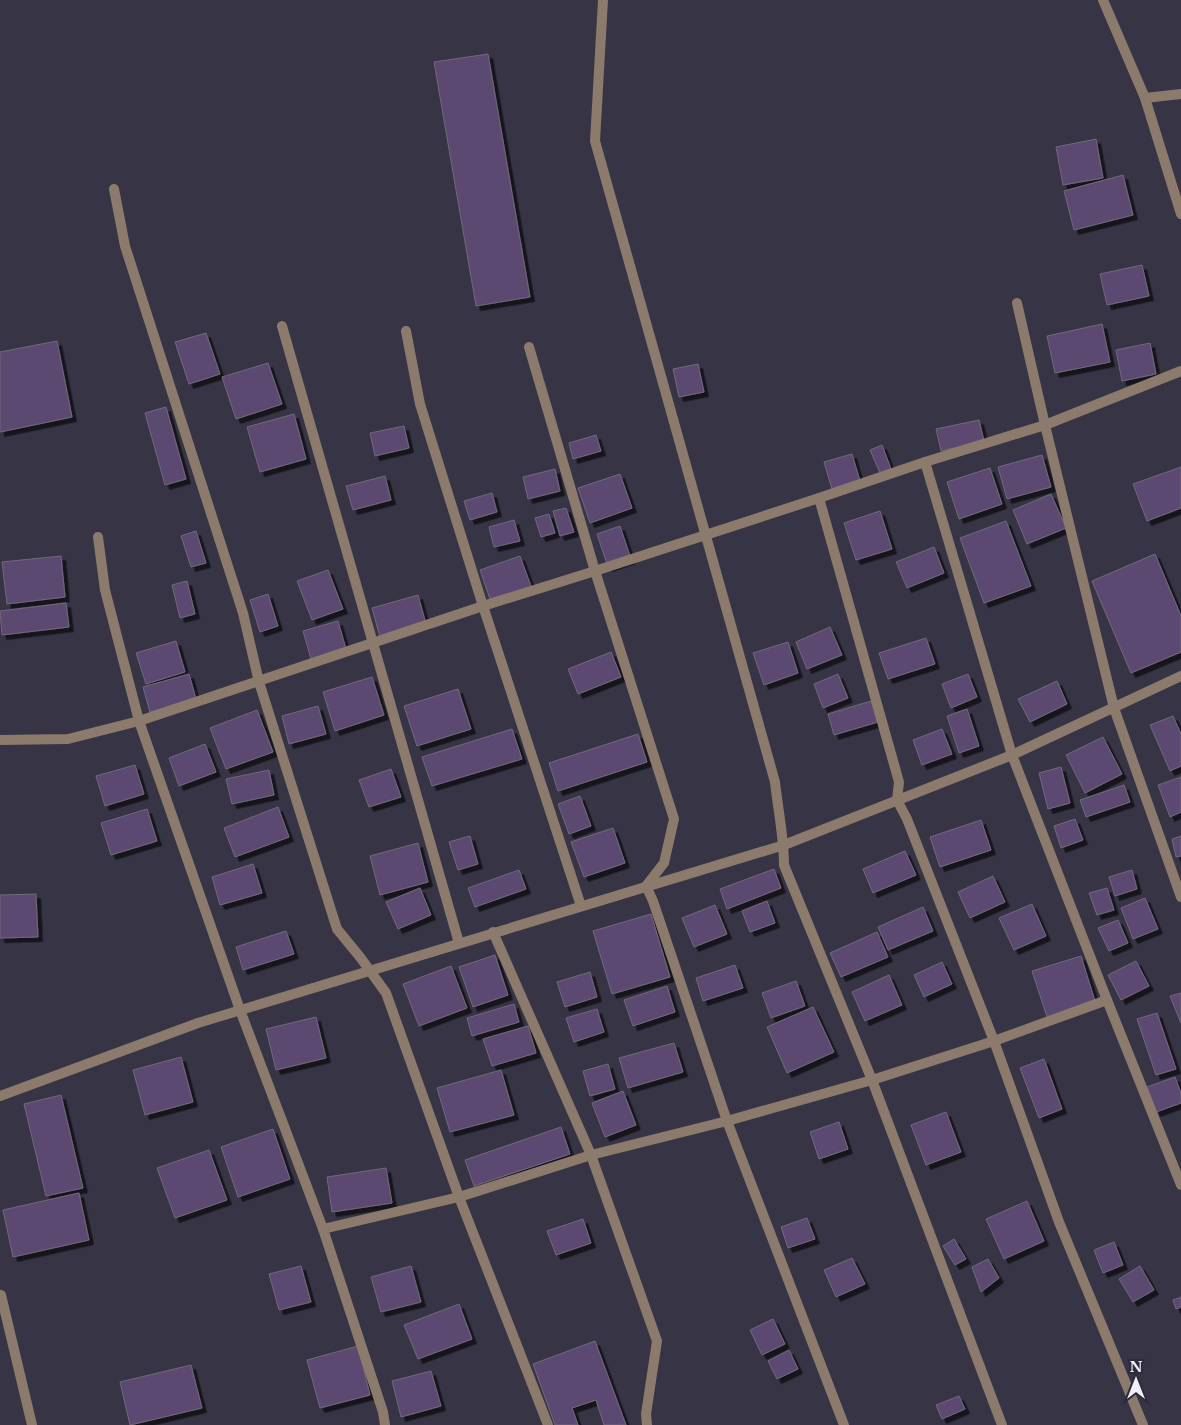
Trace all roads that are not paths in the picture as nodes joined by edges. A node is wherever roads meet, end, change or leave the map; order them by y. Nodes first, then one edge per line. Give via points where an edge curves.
1 (603, 0) edge
2 (1103, 0) edge
3 (1181, 94) edge
4 (1145, 98) junction
5 (114, 189) dead end
6 (1181, 214) edge
7 (1017, 304) dead end
8 (282, 326) dead end
9 (406, 331) dead end
10 (529, 347) dead end
11 (1181, 371) edge
12 (1044, 425) junction
13 (925, 462) junction
14 (819, 498) junction
15 (706, 535) junction
16 (98, 537) dead end
17 (595, 571) junction
18 (483, 606) junction
19 (372, 643) junction
20 (1181, 676) edge
21 (259, 682) junction
22 (1114, 708) junction
23 (139, 720) junction
24 (0, 740) edge
25 (1012, 756) junction
26 (897, 800) junction
27 (784, 845) junction
28 (646, 886) junction
29 (1181, 897) edge
30 (581, 906) junction
31 (493, 932) junction
32 (459, 943) junction
33 (370, 970) junction
34 (1107, 1000) junction
35 (240, 1010) junction
36 (994, 1041) junction
37 (872, 1080) junction
38 (0, 1096) edge
39 (727, 1122) junction
40 (591, 1156) junction
41 (1181, 1185) edge
42 (459, 1197) junction
43 (323, 1229) junction
44 (0, 1295) edge
45 (32, 1425) edge
46 (385, 1425) edge
47 (548, 1425) edge
48 (647, 1425) edge
49 (844, 1425) edge
50 (1002, 1425) edge
51 (1144, 1425) edge

1 - 15 street via 595,141
2 - 4 street
3 - 4 street
4 - 6 street
5 - 21 street via 125,246 243,613
7 - 12 street
8 - 19 street
9 - 18 street via 420,404
10 - 17 street
11 - 12 street
12 - 13 street
12 - 22 street
13 - 14 street
13 - 25 street
14 - 15 street
14 - 26 street via 899,782
15 - 17 street
15 - 27 street via 775,782
16 - 23 street via 104,590
17 - 18 street
17 - 28 street via 674,819 664,862
18 - 19 street
18 - 30 street
19 - 21 street
19 - 32 street
20 - 22 street
21 - 23 street
21 - 33 street via 337,929
22 - 25 street
22 - 29 street
23 - 24 street via 68,739
23 - 35 street
25 - 26 street
25 - 34 street
26 - 27 street
26 - 36 street
27 - 28 street
27 - 37 street via 784,865
28 - 30 street
28 - 39 street
30 - 31 street
31 - 32 street
31 - 40 street
32 - 33 street
33 - 35 street
33 - 42 street via 386,993
34 - 36 street
34 - 41 street
35 - 38 street
35 - 43 street
36 - 37 street
36 - 51 street via 1059,1222
37 - 39 street
37 - 50 street
39 - 40 street
39 - 49 street
40 - 42 street
40 - 48 street via 658,1341
42 - 43 street
42 - 47 street
43 - 46 street
44 - 45 street

